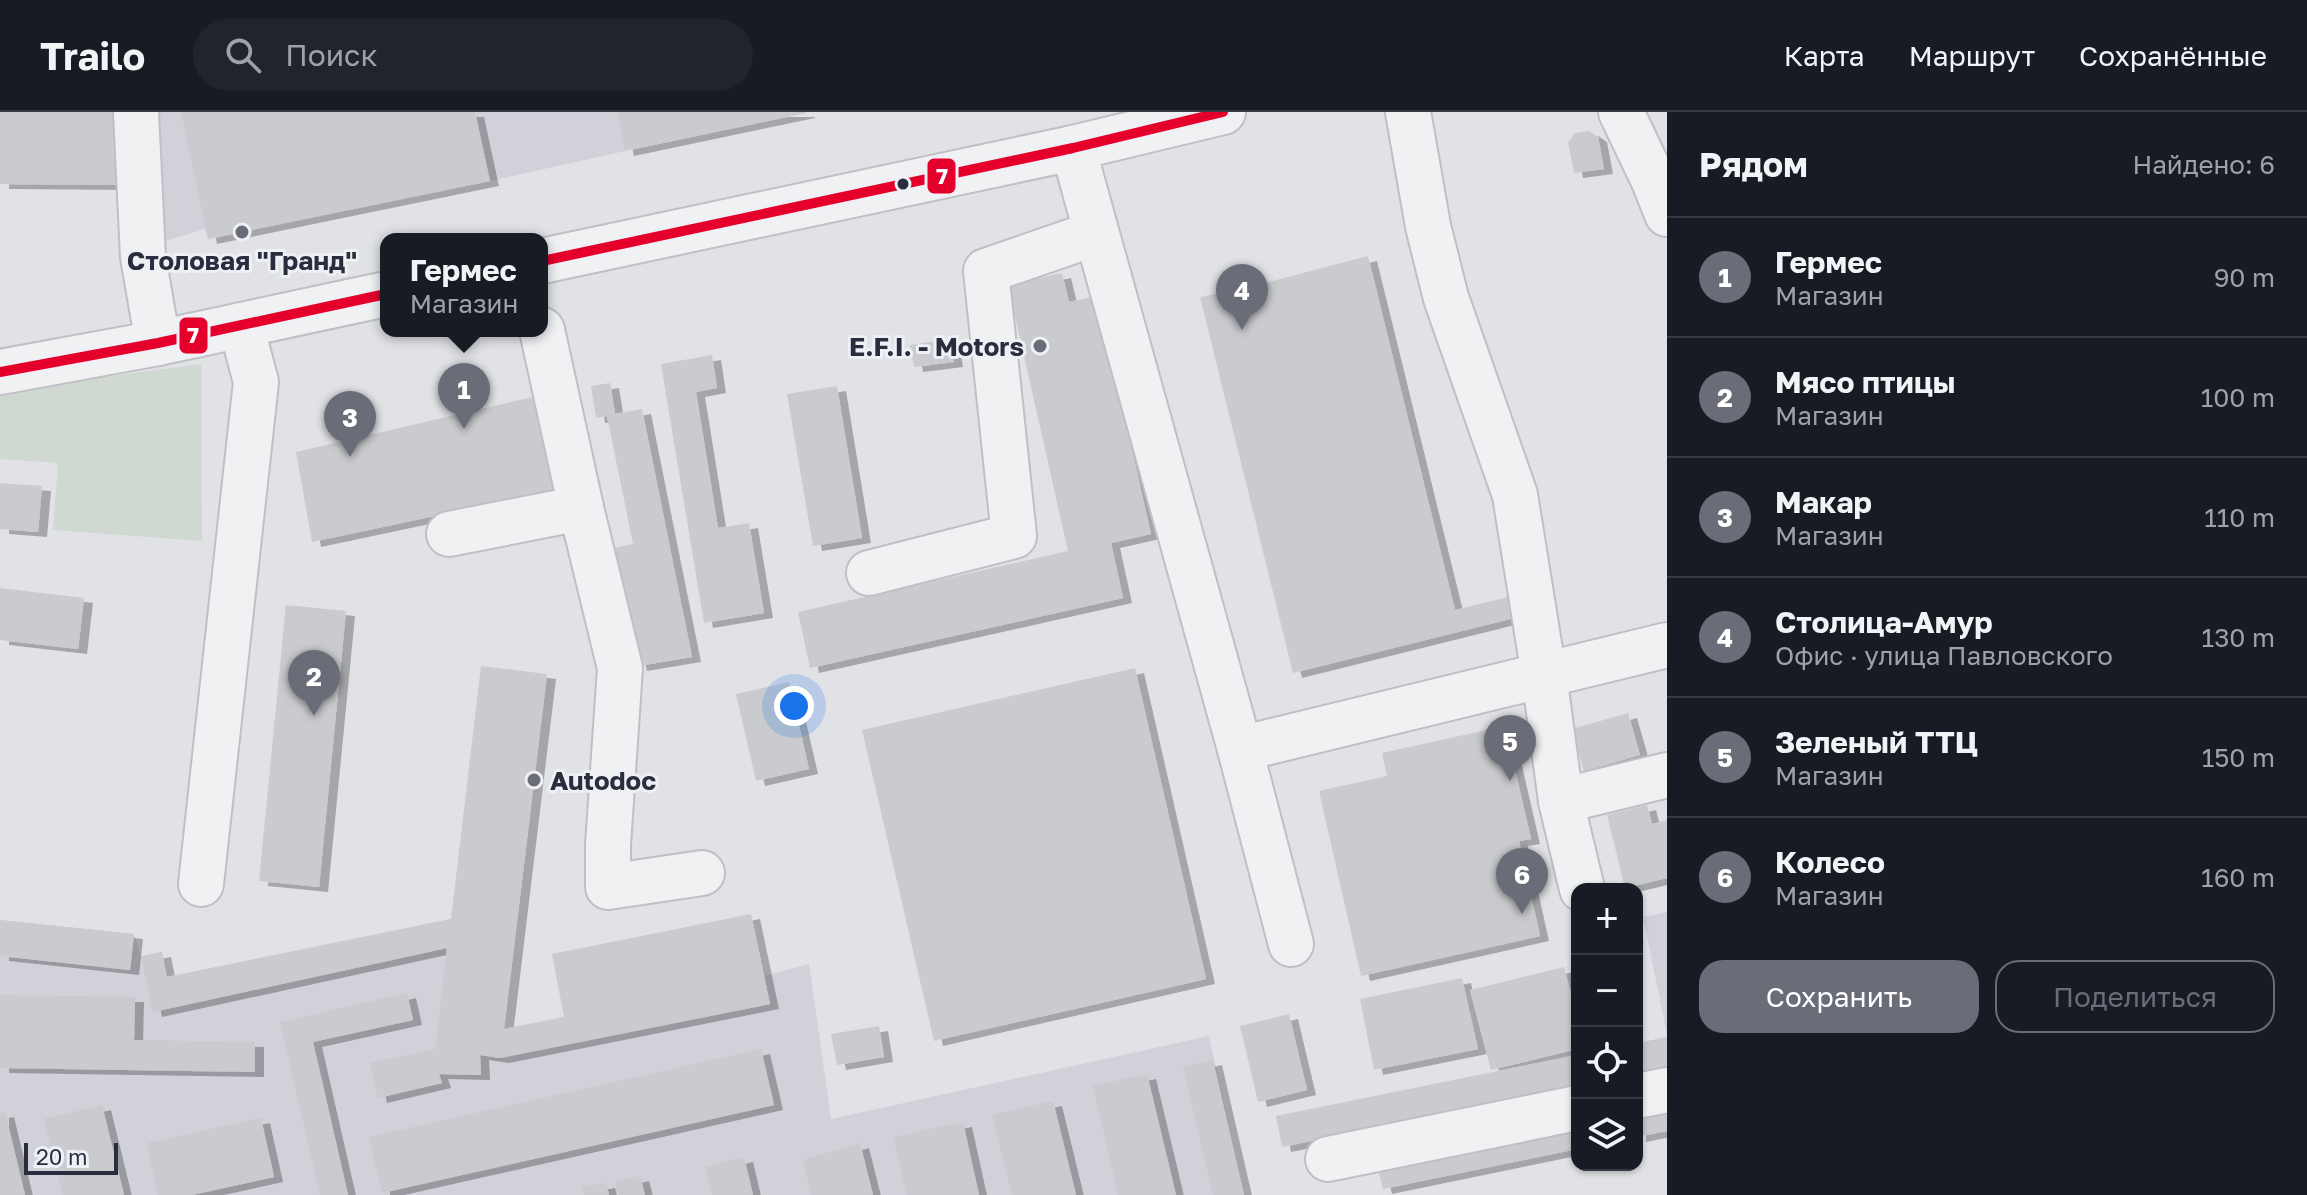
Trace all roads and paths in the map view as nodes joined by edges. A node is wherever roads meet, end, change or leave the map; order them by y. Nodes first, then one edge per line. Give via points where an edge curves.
1 (136, 112) edge
2 (1223, 112) edge
3 (1408, 112) edge
4 (1621, 112) edge
5 (1073, 148) junction
6 (1667, 214) edge
7 (1096, 233) junction
8 (548, 260) edge
9 (380, 295) edge
10 (241, 325) junction
11 (544, 337) edge
12 (158, 343) junction
13 (0, 372) edge
14 (581, 508) junction
15 (449, 534) dead end
16 (869, 573) dead end
17 (1667, 645) edge
18 (1544, 675) junction
19 (1240, 749) junction
20 (1667, 775) edge
21 (1561, 801) junction
22 (702, 873) dead end
23 (1581, 883) edge
24 (201, 884) dead end
25 (1291, 944) dead end
26 (1667, 1090) edge
27 (1643, 1095) edge
28 (1571, 1109) edge
29 (1328, 1159) dead end

1 - 12 street via 143,257
2 - 5 street
3 - 18 street via 1446,298 1515,495
4 - 6 street
5 - 7 street
5 - 8 street
7 - 16 street via 986,271 1014,536
7 - 19 street
9 - 10 street
10 - 12 street
10 - 24 street via 256,382
11 - 14 street
12 - 13 street
14 - 15 street
14 - 22 street via 620,668 608,887
17 - 18 street
18 - 19 street
18 - 21 street
19 - 25 street
20 - 21 street
21 - 23 street
26 - 27 street
28 - 29 street

